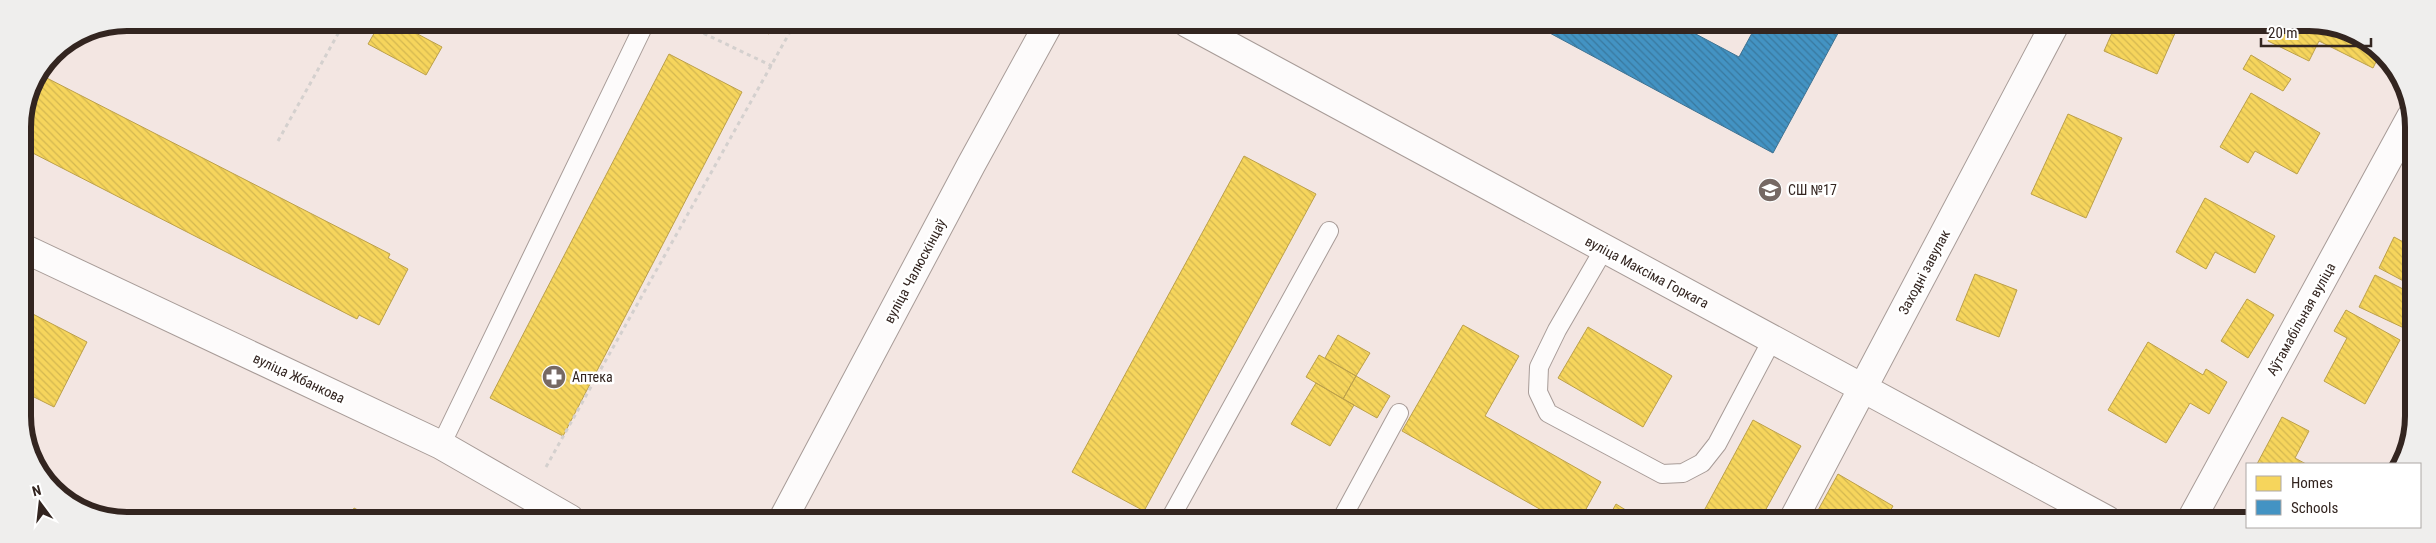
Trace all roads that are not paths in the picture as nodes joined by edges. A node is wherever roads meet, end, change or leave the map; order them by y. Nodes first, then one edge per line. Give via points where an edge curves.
1 (641, 31) edge
2 (1045, 31) edge
3 (1200, 31) edge
4 (2052, 31) edge
5 (2405, 128) edge
6 (1329, 232) dead end
7 (1604, 249) junction
8 (31, 251) edge
9 (1772, 340) junction
10 (1862, 388) junction
11 (1400, 413) dead end
12 (441, 445) junction
13 (558, 512) edge
14 (787, 512) edge
15 (1174, 512) edge
16 (1346, 512) edge
17 (1797, 512) edge
18 (2092, 512) edge
19 (2194, 512) edge

1 - 12 lane
2 - 14 street, вуліца Чалюскінцаў
3 - 7 street, вуліца Максіма Горкага
4 - 10 street, Заходні завулак
5 - 19 street, Аўтамабільная вуліца
6 - 15 lane
7 - 9 street, вуліца Максіма Горкага
7 - 9 lane via 1539,367 1538,392 1548,413 1662,474 1683,473 1702,463 1717,444
8 - 12 street, вуліца Жбанкова
9 - 10 street, вуліца Максіма Горкага
10 - 17 street, Заходні завулак
10 - 18 street, вуліца Максіма Горкага
11 - 16 lane
12 - 13 street, вуліца Жбанкова

